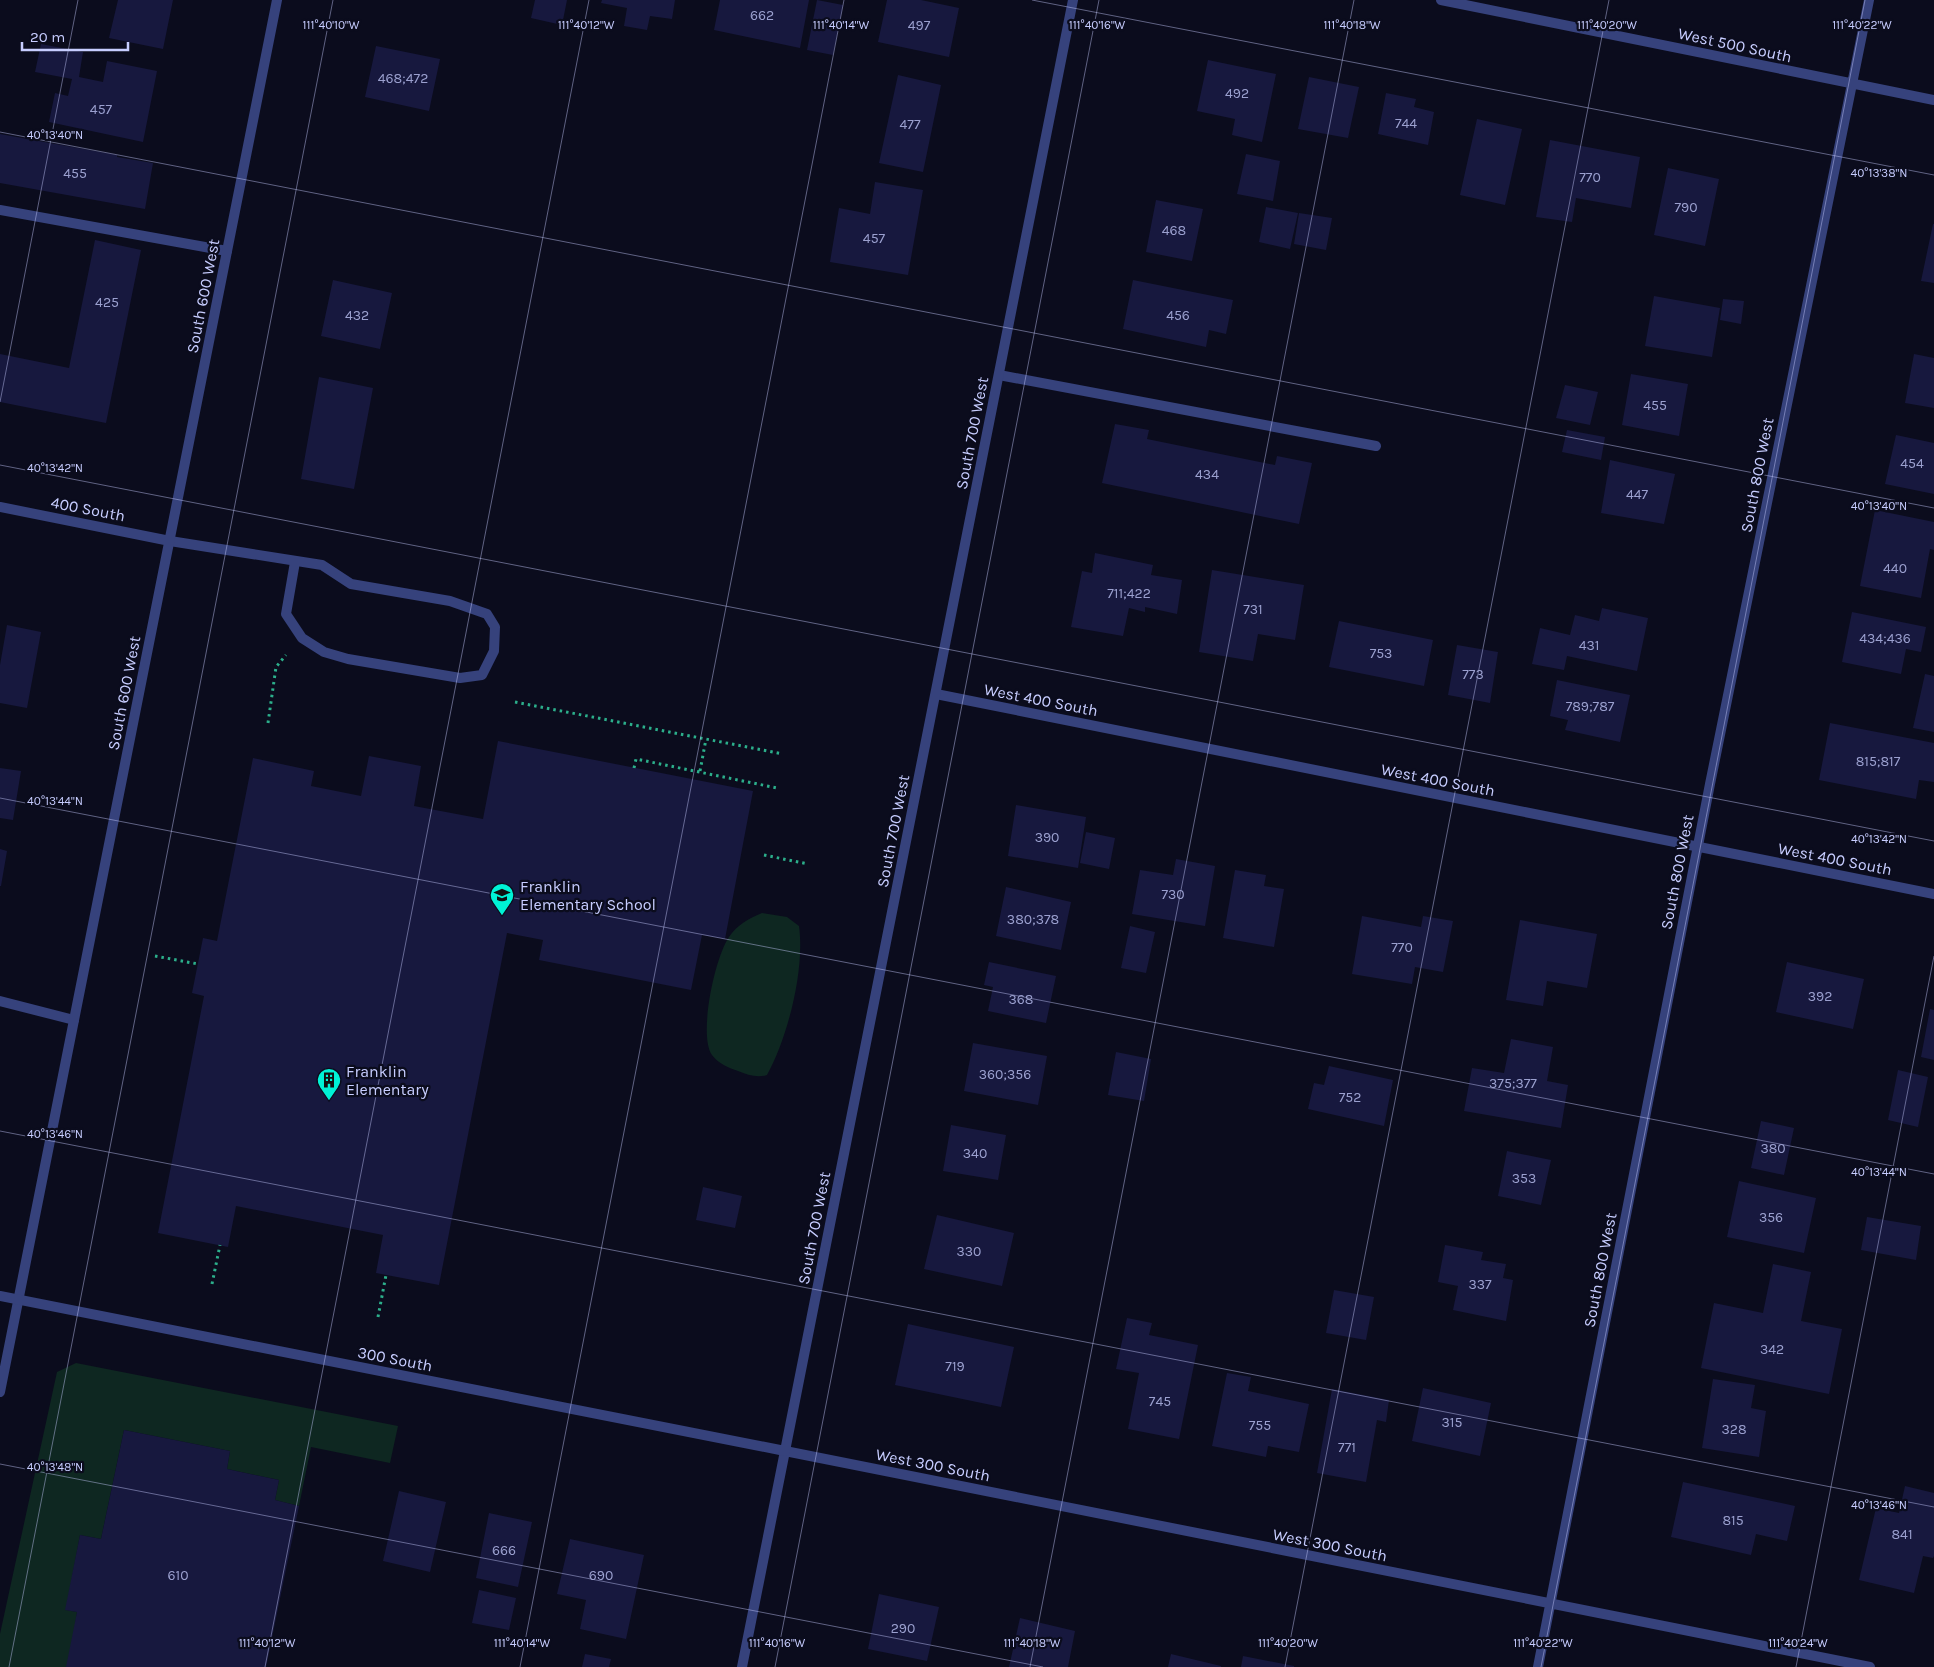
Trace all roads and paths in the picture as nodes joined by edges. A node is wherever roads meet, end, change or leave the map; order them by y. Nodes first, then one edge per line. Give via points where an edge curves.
1 (277, 0) edge
2 (1073, 0) edge
3 (1442, 0) edge
4 (1869, 0) edge
5 (1852, 84) junction
6 (1934, 100) edge
7 (0, 210) edge
8 (227, 251) junction
9 (998, 375) junction
10 (1376, 446) dead end
11 (0, 507) edge
12 (170, 541) junction
13 (295, 562) junction
14 (302, 638) junction
15 (936, 694) junction
16 (516, 702) dead end
17 (268, 723) dead end
18 (706, 739) junction
19 (783, 754) dead end
20 (634, 768) dead end
21 (700, 771) junction
22 (777, 788) dead end
23 (1697, 847) junction
24 (764, 855) dead end
25 (808, 864) dead end
26 (1934, 894) edge
27 (155, 956) dead end
28 (198, 964) dead end
29 (0, 1001) edge
30 (74, 1020) junction
31 (220, 1245) dead end
32 (386, 1275) dead end
33 (212, 1284) dead end
34 (0, 1296) edge
35 (18, 1300) junction
36 (378, 1317) dead end
37 (0, 1392) edge
38 (785, 1451) junction
39 (1550, 1604) junction
40 (742, 1667) edge
41 (1538, 1667) edge
42 (1870, 1667) edge

1 - 8 street, South 600 West
2 - 9 street, South 700 West
3 - 5 street, West 500 South
4 - 5 street, South 800 West
5 - 6 street, West 500 South
5 - 23 street, South 800 West
7 - 8 street
8 - 12 street, South 600 West
9 - 10 street
9 - 15 street, South 700 West
11 - 12 street, 400 South
12 - 13 street, 400 South
12 - 30 street, South 600 West
13 - 14 street via 286,614
13 - 14 street, 400 South via 322,566 352,584 450,601 487,614 495,627 494,651 482,675 460,678 348,659 324,652
14 - 17 path via 276,667
15 - 23 street, West 400 South
15 - 38 street, South 700 West
16 - 18 path
18 - 19 path
18 - 21 path
20 - 21 path via 636,758
21 - 22 path
23 - 26 street, West 400 South
23 - 39 street, South 800 West
24 - 25 path
27 - 28 path
29 - 30 street
30 - 35 street, South 600 West
31 - 33 path
32 - 36 path
34 - 35 street, 300 South
35 - 37 street, South 600 West
35 - 38 street, 300 South
38 - 39 street, West 300 South
38 - 40 street, South 700 West
39 - 41 street, South 800 West
39 - 42 street, West 300 South

